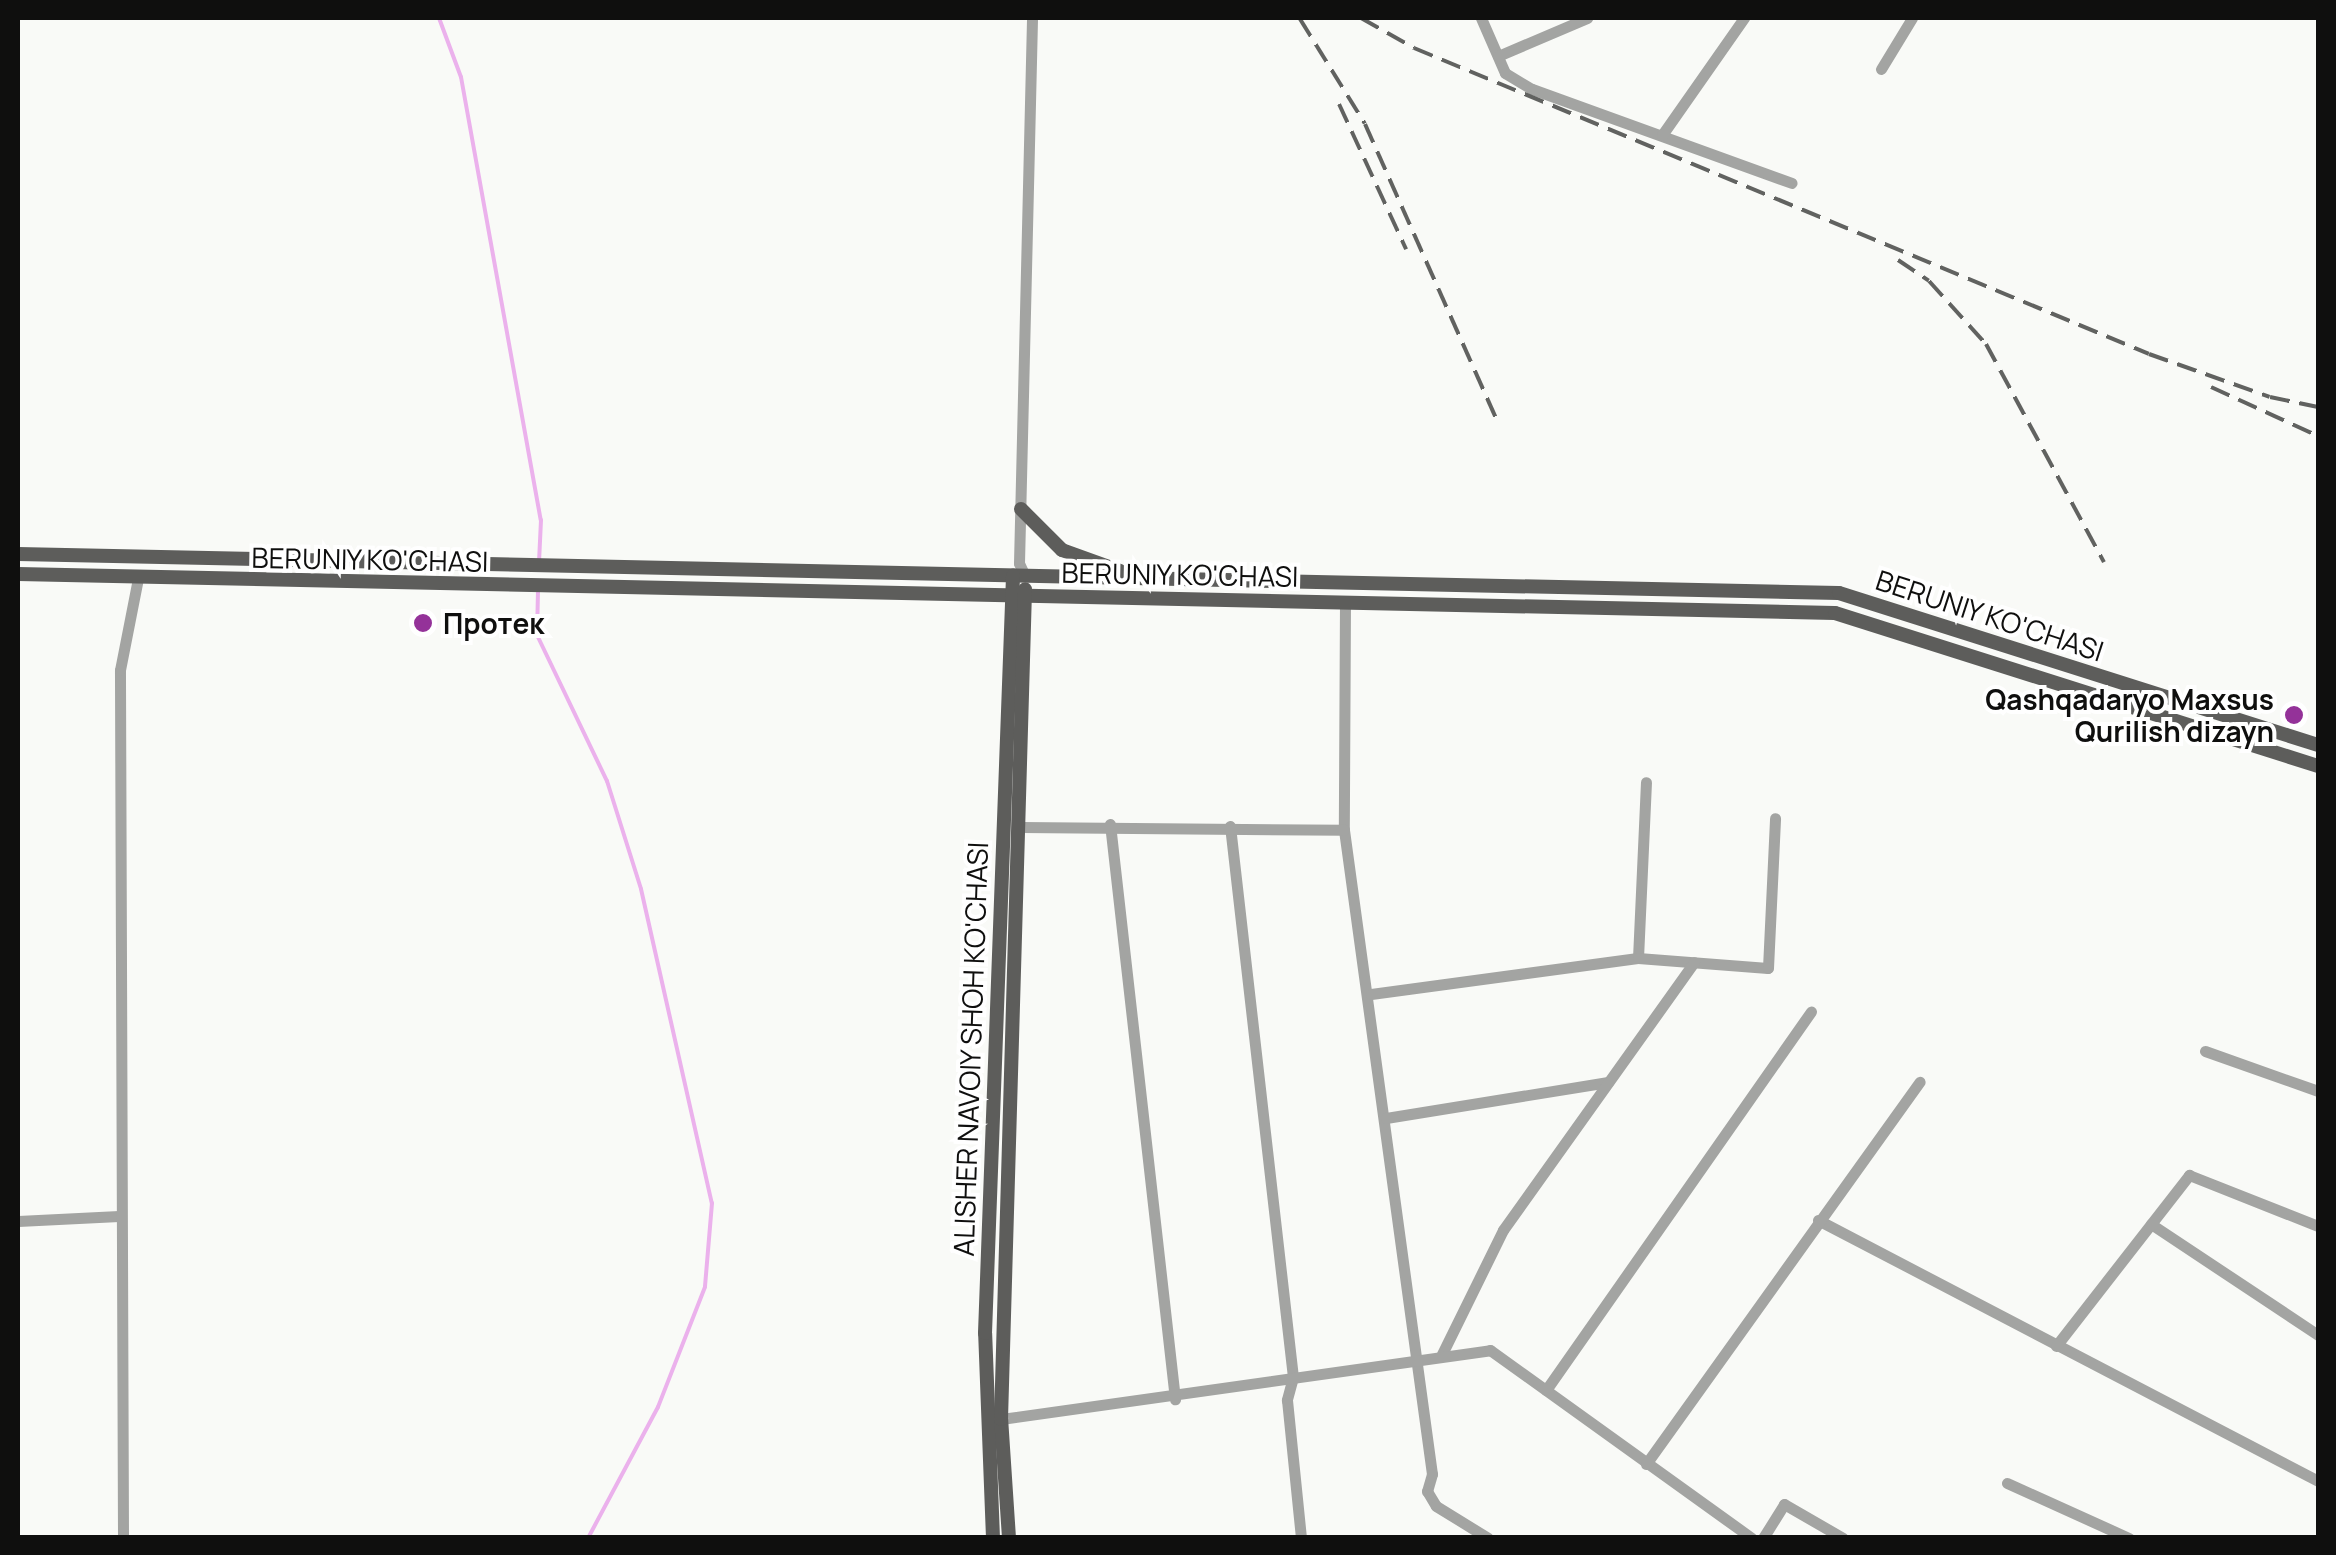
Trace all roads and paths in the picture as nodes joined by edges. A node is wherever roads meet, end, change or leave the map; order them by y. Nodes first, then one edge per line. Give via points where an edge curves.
1 (1032, 18) edge
2 (1481, 18) edge
3 (1586, 18) edge
4 (1744, 18) edge
5 (1912, 18) edge
6 (1498, 56) junction
7 (1881, 69) dead end
8 (1662, 135) junction
9 (1791, 183) dead end
10 (1020, 509) junction
11 (18, 554) edge
12 (378, 563) junction
13 (1019, 572) junction
14 (18, 574) edge
15 (1135, 576) junction
16 (138, 578) junction
17 (378, 584) junction
18 (1018, 596) junction
19 (1345, 602) junction
20 (2173, 701) junction
21 (2168, 720) junction
22 (2318, 745) edge
23 (2318, 766) edge
24 (1646, 782) dead end
25 (1775, 818) dead end
26 (1110, 824) junction
27 (1230, 826) junction
28 (1021, 827) junction
29 (1344, 830) junction
30 (1638, 958) junction
31 (1694, 962) junction
32 (1370, 994) junction
33 (1811, 1011) dead end
34 (2205, 1051) dead end
35 (1608, 1082) junction
36 (1919, 1082) dead end
37 (2318, 1091) edge
38 (1386, 1118) junction
39 (119, 1216) junction
40 (1818, 1220) junction
41 (18, 1221) edge
42 (2150, 1224) junction
43 (2318, 1226) edge
44 (2318, 1334) edge
45 (2056, 1346) junction
46 (1442, 1354) junction
47 (1415, 1357) junction
48 (1293, 1377) junction
49 (1546, 1390) junction
50 (1176, 1399) junction
51 (1001, 1419) junction
52 (1646, 1464) junction
53 (2318, 1481) edge
54 (2007, 1483) dead end
55 (123, 1538) edge
56 (994, 1538) edge
57 (1009, 1538) edge
58 (1301, 1538) edge
59 (1488, 1538) edge
60 (1752, 1538) edge
61 (1764, 1538) edge
62 (1842, 1538) edge
63 (2129, 1538) edge

1 - 10 street, ALISHER NAVOIY SHOH KO'CHASI
2 - 6 street
3 - 6 street
4 - 8 street
5 - 7 street
6 - 8 street via 1505,73 1532,89
8 - 9 street
10 - 13 street, ALISHER NAVOIY SHOH KO'CHASI
10 - 15 main road via 1062,550
11 - 12 main road, BERUNIY KO'CHASI
12 - 13 main road, BERUNIY KO'CHASI
12 - 17 main road
13 - 15 main road, BERUNIY KO'CHASI
13 - 18 main road, ALISHER NAVOIY SHOH KO'CHASI
14 - 16 main road, BERUNIY KO'CHASI
15 - 20 main road, BERUNIY KO'CHASI via 1839,593
16 - 17 main road, BERUNIY KO'CHASI
16 - 39 street via 120,670
17 - 18 main road, BERUNIY KO'CHASI
18 - 19 main road, BERUNIY KO'CHASI
18 - 28 main road, ALISHER NAVOIY SHOH KO'CHASI
18 - 56 main road, ALISHER NAVOIY SHOH KO'CHASI via 985,1333
19 - 21 main road, BERUNIY KO'CHASI via 1835,613
19 - 29 street
20 - 21 main road
20 - 22 main road, BERUNIY KO'CHASI
21 - 23 main road, BERUNIY KO'CHASI
24 - 30 street
25 - 31 street via 1768,968
26 - 27 street
26 - 28 street
26 - 50 street
27 - 29 street
27 - 48 street
28 - 51 main road, ALISHER NAVOIY SHOH KO'CHASI
29 - 32 street
30 - 31 street
30 - 32 street
31 - 35 street
32 - 38 street
33 - 49 street
34 - 37 street
35 - 38 street
35 - 46 street via 1503,1230
36 - 40 street
38 - 47 street
39 - 41 street
39 - 55 street
40 - 45 street
40 - 52 street
42 - 43 street via 2190,1175
42 - 44 street
42 - 45 street
45 - 53 street
46 - 47 street
46 - 49 street via 1490,1350
47 - 48 street
47 - 59 street via 1429,1498
48 - 50 street
48 - 58 street via 1287,1400
49 - 52 street
50 - 51 street
51 - 57 main road, ALISHER NAVOIY SHOH KO'CHASI
52 - 60 street
54 - 63 street
61 - 62 street via 1784,1504

